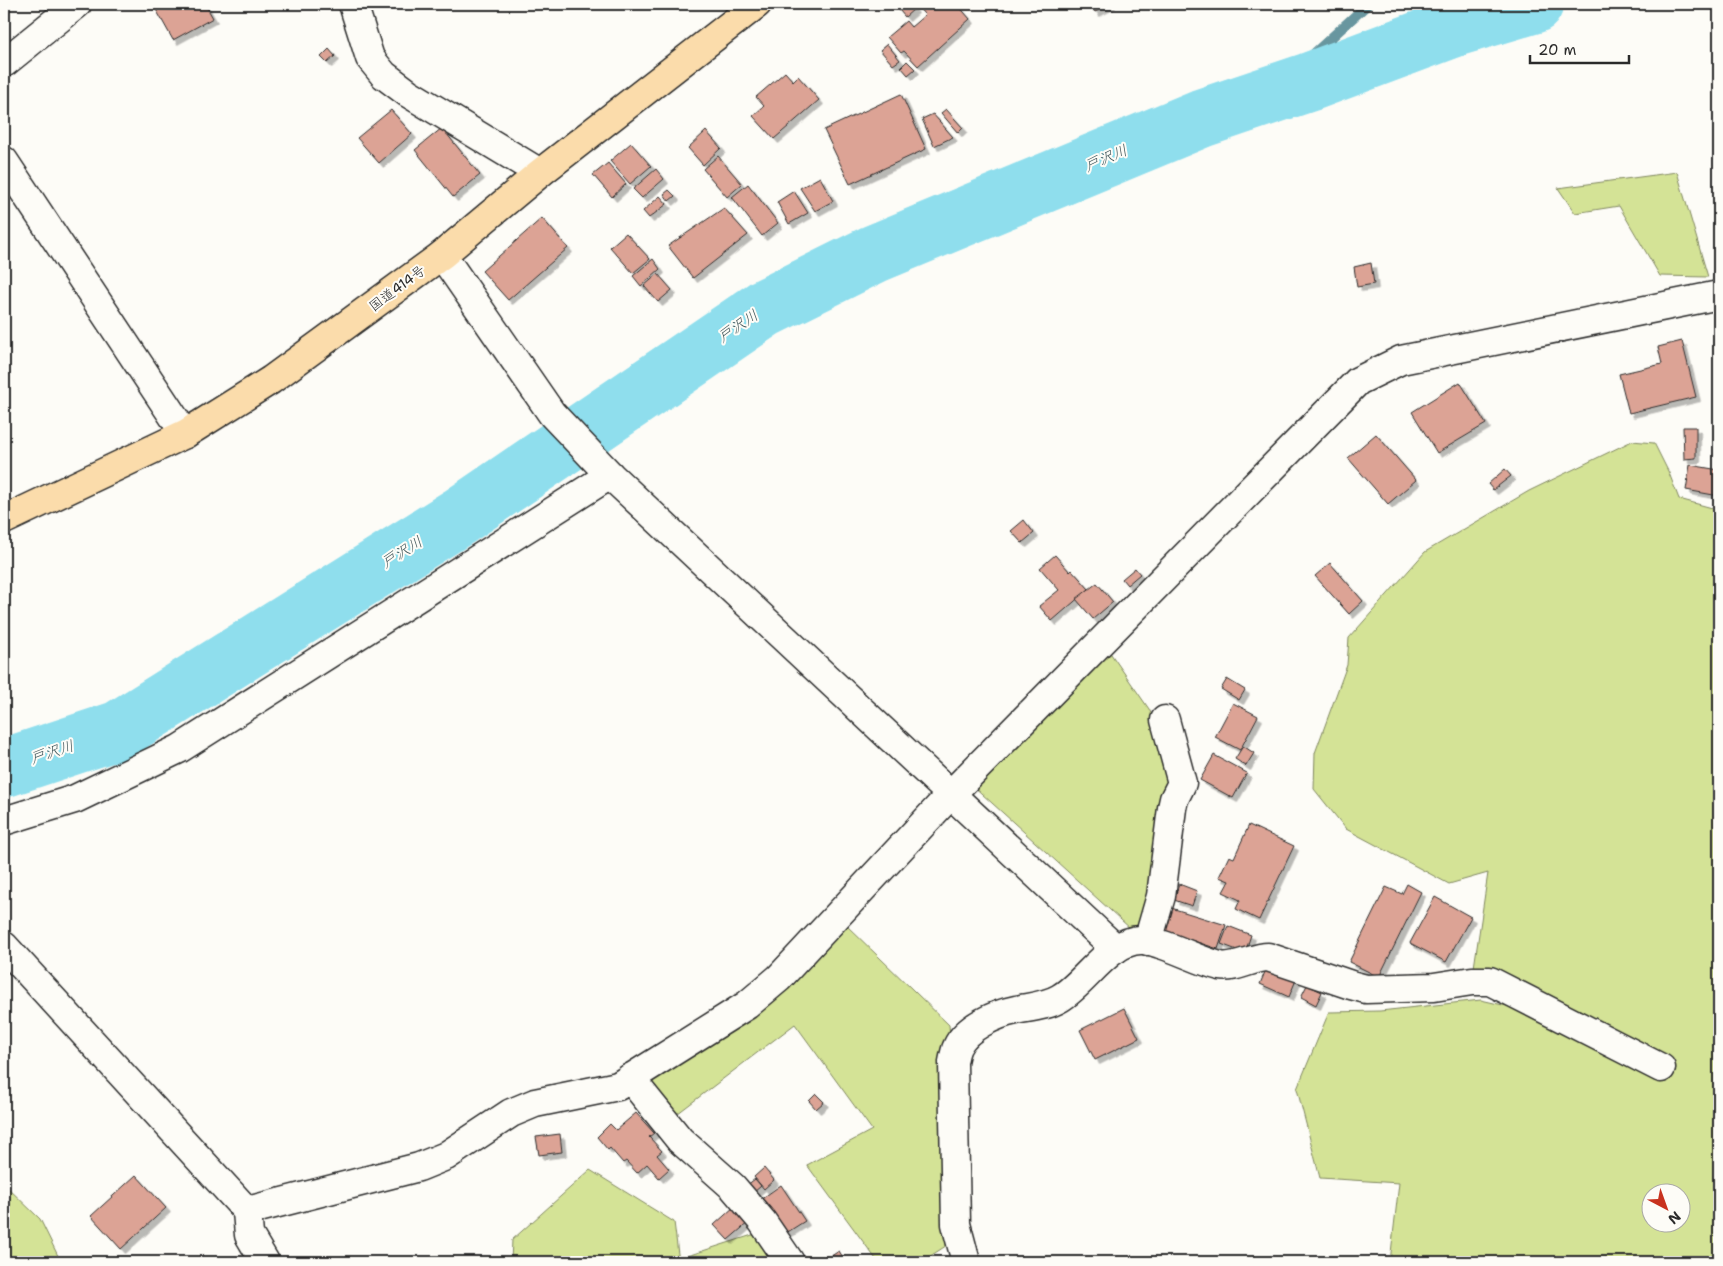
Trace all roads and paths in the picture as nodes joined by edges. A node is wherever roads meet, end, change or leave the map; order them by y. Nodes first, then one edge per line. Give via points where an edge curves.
1 (77, 4) edge
2 (353, 4) edge
3 (757, 4) edge
4 (4, 62) edge
5 (4, 161) edge
6 (540, 173) junction
7 (442, 255) junction
8 (1719, 295) edge
9 (185, 434) junction
10 (610, 475) junction
11 (4, 520) edge
12 (1165, 720) dead end
13 (951, 794) junction
14 (4, 821) edge
15 (1148, 941) junction
16 (4, 946) edge
17 (1116, 949) junction
18 (1661, 1068) dead end
19 (630, 1078) junction
20 (247, 1211) junction
21 (265, 1262) edge
22 (790, 1262) edge
23 (966, 1262) edge

1 - 4 street
2 - 6 street via 370,58 384,75
3 - 6 highway, 国道414号
5 - 9 street
6 - 7 highway, 国道414号
7 - 9 highway, 国道414号 via 271,380
7 - 10 street via 552,414
8 - 13 street via 1401,360 1358,381
9 - 11 highway, 国道414号
10 - 13 street
10 - 14 street via 179,749 75,799
12 - 15 street via 1182,783 1172,808 1161,896
13 - 17 street
13 - 19 street via 779,978 747,1005
15 - 17 street via 1142,939
15 - 18 street via 1222,966 1268,957 1366,989 1490,981
16 - 20 street
17 - 23 street via 1058,1000 987,1020 956,1047 953,1062 956,1224
19 - 20 street via 618,1086 535,1103 511,1113 446,1156 419,1166
19 - 22 street via 680,1140 733,1187 762,1221
20 - 21 street via 249,1235

